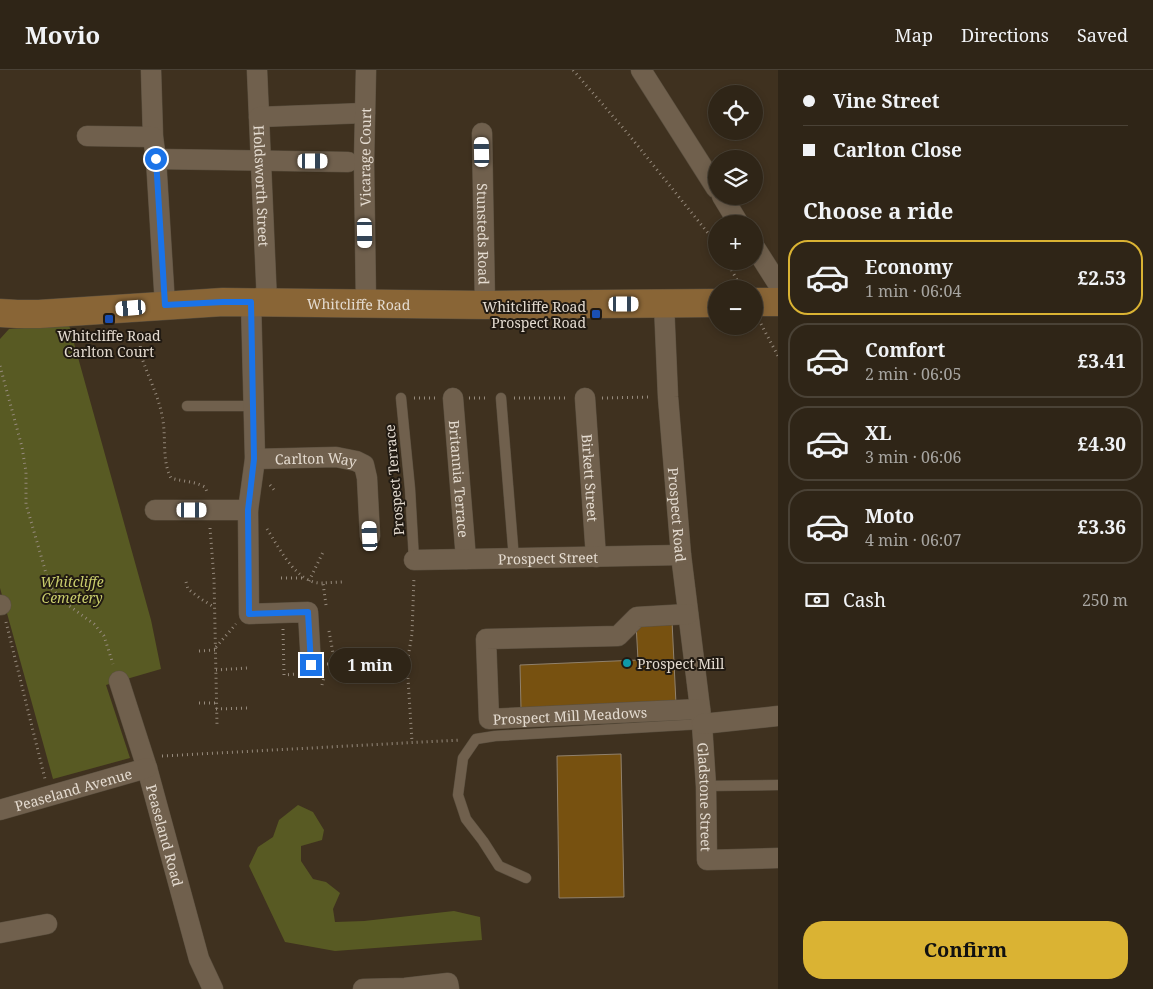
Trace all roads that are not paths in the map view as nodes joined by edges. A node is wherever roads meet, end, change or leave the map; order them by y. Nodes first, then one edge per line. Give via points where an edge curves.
1 (151, 70) edge
2 (257, 70) edge
3 (366, 70) edge
4 (641, 70) edge
5 (365, 113) junction
6 (259, 117) junction
7 (482, 133) dead end
8 (87, 136) dead end
9 (153, 137) junction
10 (156, 159) junction
11 (261, 161) junction
12 (348, 162) dead end
13 (708, 175) edge
14 (762, 270) edge
15 (770, 292) edge
16 (259, 303) junction
17 (366, 303) junction
18 (708, 303) edge
19 (664, 304) junction
20 (165, 305) junction
21 (484, 305) junction
22 (0, 313) edge
23 (401, 398) road end
24 (453, 398) road end
25 (501, 398) road end
26 (585, 398) road end
27 (187, 406) dead end
28 (253, 406) junction
29 (254, 459) junction
30 (155, 510) dead end
31 (248, 510) junction
32 (370, 536) dead end
33 (681, 555) junction
34 (596, 557) junction
35 (514, 558) junction
36 (466, 559) junction
37 (414, 560) joint
38 (688, 614) junction
39 (311, 665) road end
40 (119, 681) road end
41 (701, 716) junction
42 (778, 716) edge
43 (145, 762) junction
44 (778, 785) edge
45 (706, 786) junction
46 (0, 810) edge
47 (778, 858) edge
48 (526, 878) dead end
49 (47, 924) dead end
50 (0, 933) edge
51 (214, 989) edge
52 (363, 989) edge
53 (449, 989) edge

1 - 9 street
2 - 6 street, Holdsworth Street
3 - 5 street, Vicarage Court
4 - 13 street
5 - 6 street
5 - 17 street, Vicarage Court
6 - 11 street, Holdsworth Street
7 - 21 street, Stunsteds Road
8 - 9 street
9 - 10 street
10 - 11 street
10 - 20 street
11 - 12 street
11 - 16 street, Holdsworth Street
14 - 15 street
16 - 17 main road, Whitcliffe Road
16 - 20 main road, Whitcliffe Road
16 - 28 street, Holdsworth Street
17 - 21 main road, Whitcliffe Road
18 - 19 main road, Whitcliffe Road
19 - 21 main road, Whitcliffe Road
19 - 33 street, Prospect Road
20 - 22 main road, Whitcliffe Road via 39,314
23 - 37 lane, Prospect Terrace
24 - 36 street, Britannia Terrace
25 - 35 lane
26 - 34 street, Birkett Street
27 - 28 lane
28 - 29 street, Holdsworth Street
29 - 31 street, Holdsworth Street
29 - 32 street, Carlton Way via 336,457 364,465
30 - 31 street
31 - 39 street, Holdsworth Street via 249,614 308,612
33 - 34 street, Prospect Street
33 - 38 street, Prospect Road
34 - 35 street, Prospect Street
35 - 36 street, Prospect Street
36 - 37 street, Prospect Street
38 - 41 street, Prospect Road
38 - 41 street, Prospect Mill Meadows via 637,617 618,636 486,639 489,719
40 - 43 street, Peaseland Road
41 - 42 street
41 - 45 street, Gladstone Street
41 - 48 lane via 476,739 463,758 458,795 466,820 499,866
43 - 46 street, Peaseland Avenue
43 - 51 street, Peaseland Road via 199,959
44 - 45 lane
45 - 47 street, Gladstone Street via 707,860
49 - 50 street
52 - 53 street via 448,983

